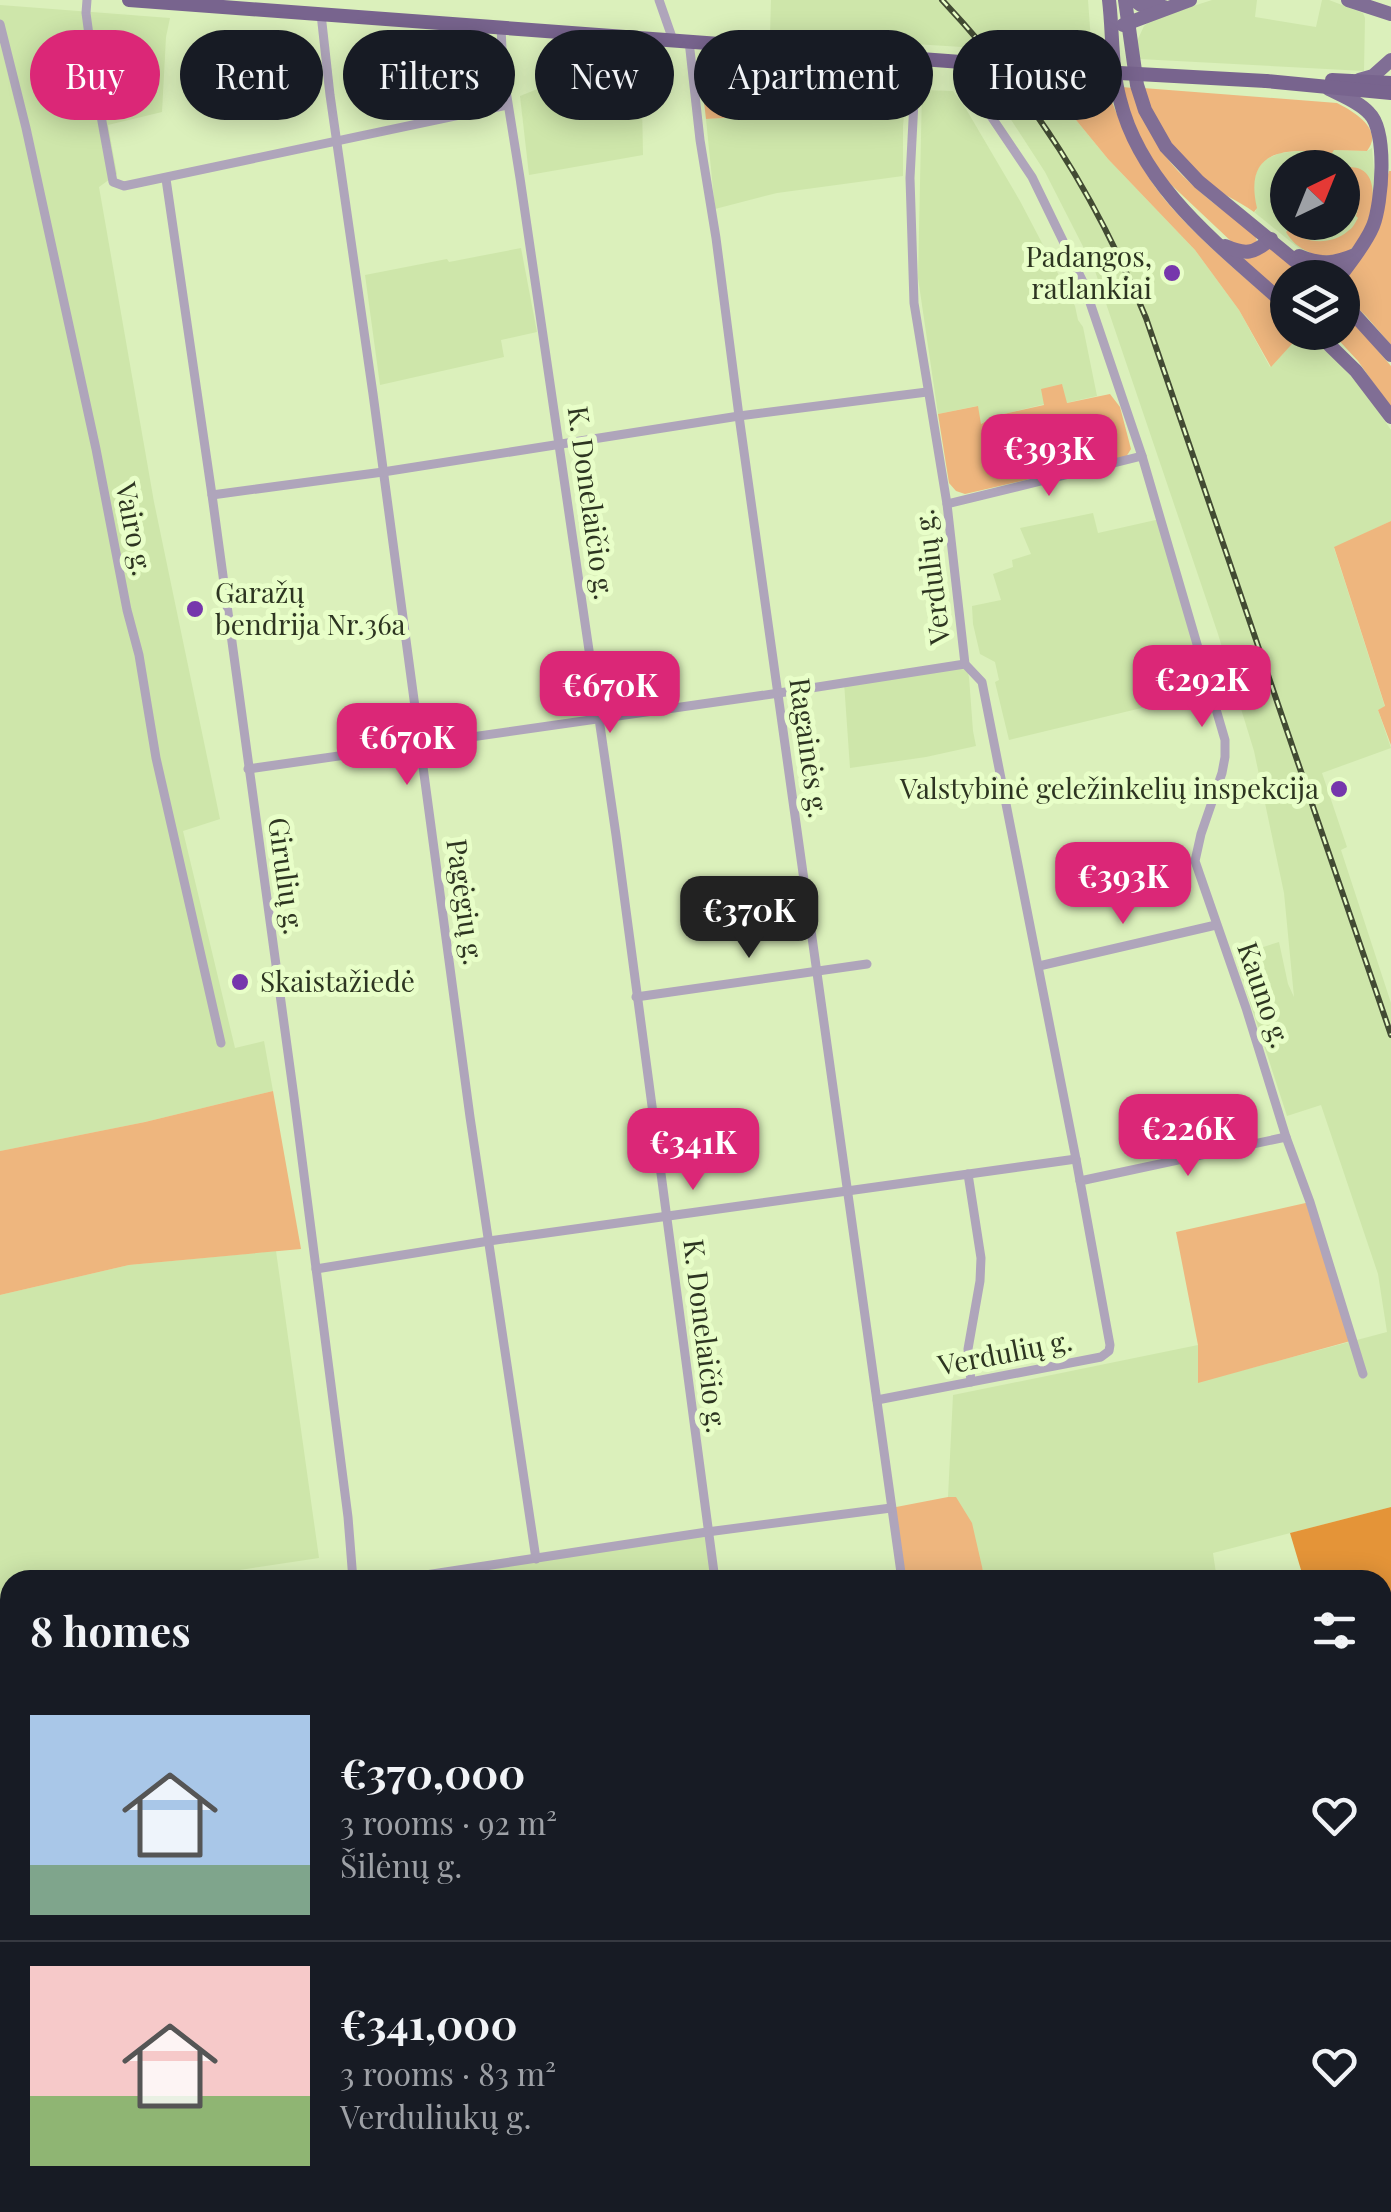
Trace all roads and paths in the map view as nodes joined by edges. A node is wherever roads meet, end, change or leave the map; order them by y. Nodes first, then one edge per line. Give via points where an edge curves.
1 (87, 0) edge
2 (129, 0) edge
3 (659, 0) edge
4 (1109, 0) edge
5 (1126, 0) edge
6 (1134, 0) edge
7 (1190, 0) edge
8 (1348, 0) edge
9 (256, 5) edge
10 (1170, 7) junction
11 (321, 14) junction
12 (1391, 14) edge
13 (1130, 23) junction
14 (0, 24) edge
15 (501, 27) junction
16 (1112, 27) junction
17 (501, 30) edge
18 (681, 40) junction
19 (1391, 60) edge
20 (1356, 81) junction
21 (1266, 82) junction
22 (1391, 83) edge
23 (1329, 89) junction
24 (1391, 93) edge
25 (431, 120) edge
26 (510, 120) edge
27 (913, 120) edge
28 (994, 120) edge
29 (336, 140) junction
30 (1386, 163) edge
31 (166, 179) junction
32 (1270, 239) joint
33 (1271, 240) edge
34 (1220, 244) junction
35 (1284, 249) junction
36 (1356, 255) junction
37 (1296, 260) edge
38 (1352, 260) edge
39 (1270, 290) edge
40 (1360, 321) edge
41 (1335, 350) edge
42 (1391, 355) edge
43 (927, 392) junction
44 (739, 416) junction
45 (1391, 417) edge
46 (560, 443) junction
47 (1142, 456) junction
48 (383, 472) junction
49 (212, 495) junction
50 (947, 504) junction
51 (966, 664) junction
52 (779, 694) junction
53 (599, 718) junction
54 (420, 744) junction
55 (248, 768) junction
56 (1216, 925) junction
57 (866, 964) dead end
58 (1039, 966) junction
59 (818, 971) junction
60 (636, 997) junction
61 (221, 1043) dead end
62 (1286, 1138) junction
63 (1076, 1159) junction
64 (968, 1174) junction
65 (1080, 1181) junction
66 (849, 1191) junction
67 (667, 1216) junction
68 (490, 1240) junction
69 (316, 1269) junction
70 (1363, 1374) dead end
71 (971, 1382) junction
72 (877, 1400) junction
73 (891, 1508) junction
74 (707, 1532) junction
75 (536, 1558) junction
76 (352, 1570) edge
77 (458, 1570) edge
78 (713, 1570) edge
79 (900, 1570) edge

1 - 31 street via 113,182
2 - 9 highway
3 - 18 street, Ragainės g.
4 - 16 main road
5 - 13 main road
6 - 10 main road
7 - 10 main road
8 - 12 main road
9 - 11 highway
10 - 13 main road
11 - 15 highway
11 - 29 street, Pagėgių g.
13 - 16 main road
13 - 32 main road via 1138,85 1156,131 1199,182
14 - 61 street, Vairo g.
15 - 17 street, K. Donelaičio g.
15 - 18 highway
16 - 34 main road via 1117,88 1131,134 1165,189
18 - 21 highway, bridge
18 - 44 street, Ragainės g.
19 - 20 main road
20 - 21 highway
20 - 22 highway
21 - 23 highway
23 - 24 highway
23 - 30 main road via 1375,120
25 - 29 street
26 - 46 street, K. Donelaičio g.
27 - 43 street, Verdulių g. via 911,268
28 - 47 street, Kauno g. via 1068,249
29 - 31 street
29 - 48 street, Pagėgių g.
30 - 36 main road via 1377,211
31 - 49 street, Girulių g.
32 - 34 main road via 1246,252
33 - 35 main road
34 - 39 main road
35 - 36 main road via 1318,263
35 - 37 main road
36 - 38 main road
40 - 42 main road
41 - 45 main road
43 - 44 street
43 - 50 street, Verdulių g.
44 - 46 street
44 - 52 street, Ragainės g.
46 - 48 street
46 - 53 street, K. Donelaičio g.
47 - 50 street
47 - 56 street, Kauno g. via 1225,740 1196,861
48 - 49 street
48 - 54 street, Pagėgių g.
49 - 55 street, Girulių g.
50 - 51 street, Verdulių g.
51 - 52 street
51 - 58 street, Verdulių g. via 982,682
52 - 53 street
52 - 59 street, Ragainės g.
53 - 54 street
53 - 60 street, K. Donelaičio g.
54 - 55 street
54 - 68 street, Pagėgių g.
55 - 69 street, Girulių g.
56 - 58 street
56 - 62 street, Kauno g.
57 - 59 street
58 - 63 street, Verdulių g.
59 - 60 street
59 - 66 street, Ragainės g.
60 - 67 street, K. Donelaičio g.
62 - 65 street
62 - 70 street, Kauno g.
63 - 64 street
63 - 65 street, Verdulių g.
64 - 66 street
64 - 71 street via 981,1258 968,1350
65 - 71 street, Verdulių g. via 1108,1351
66 - 67 street
66 - 72 street, Ragainės g.
67 - 68 street
67 - 74 street, K. Donelaičio g.
68 - 69 street
68 - 75 street, Pagėgių g.
69 - 76 street, Girulių g.
71 - 72 street, Verdulių g.
72 - 73 street, Ragainės g.
73 - 74 street
73 - 79 street, Ragainės g.
74 - 75 street
74 - 78 street, K. Donelaičio g.
75 - 77 street

